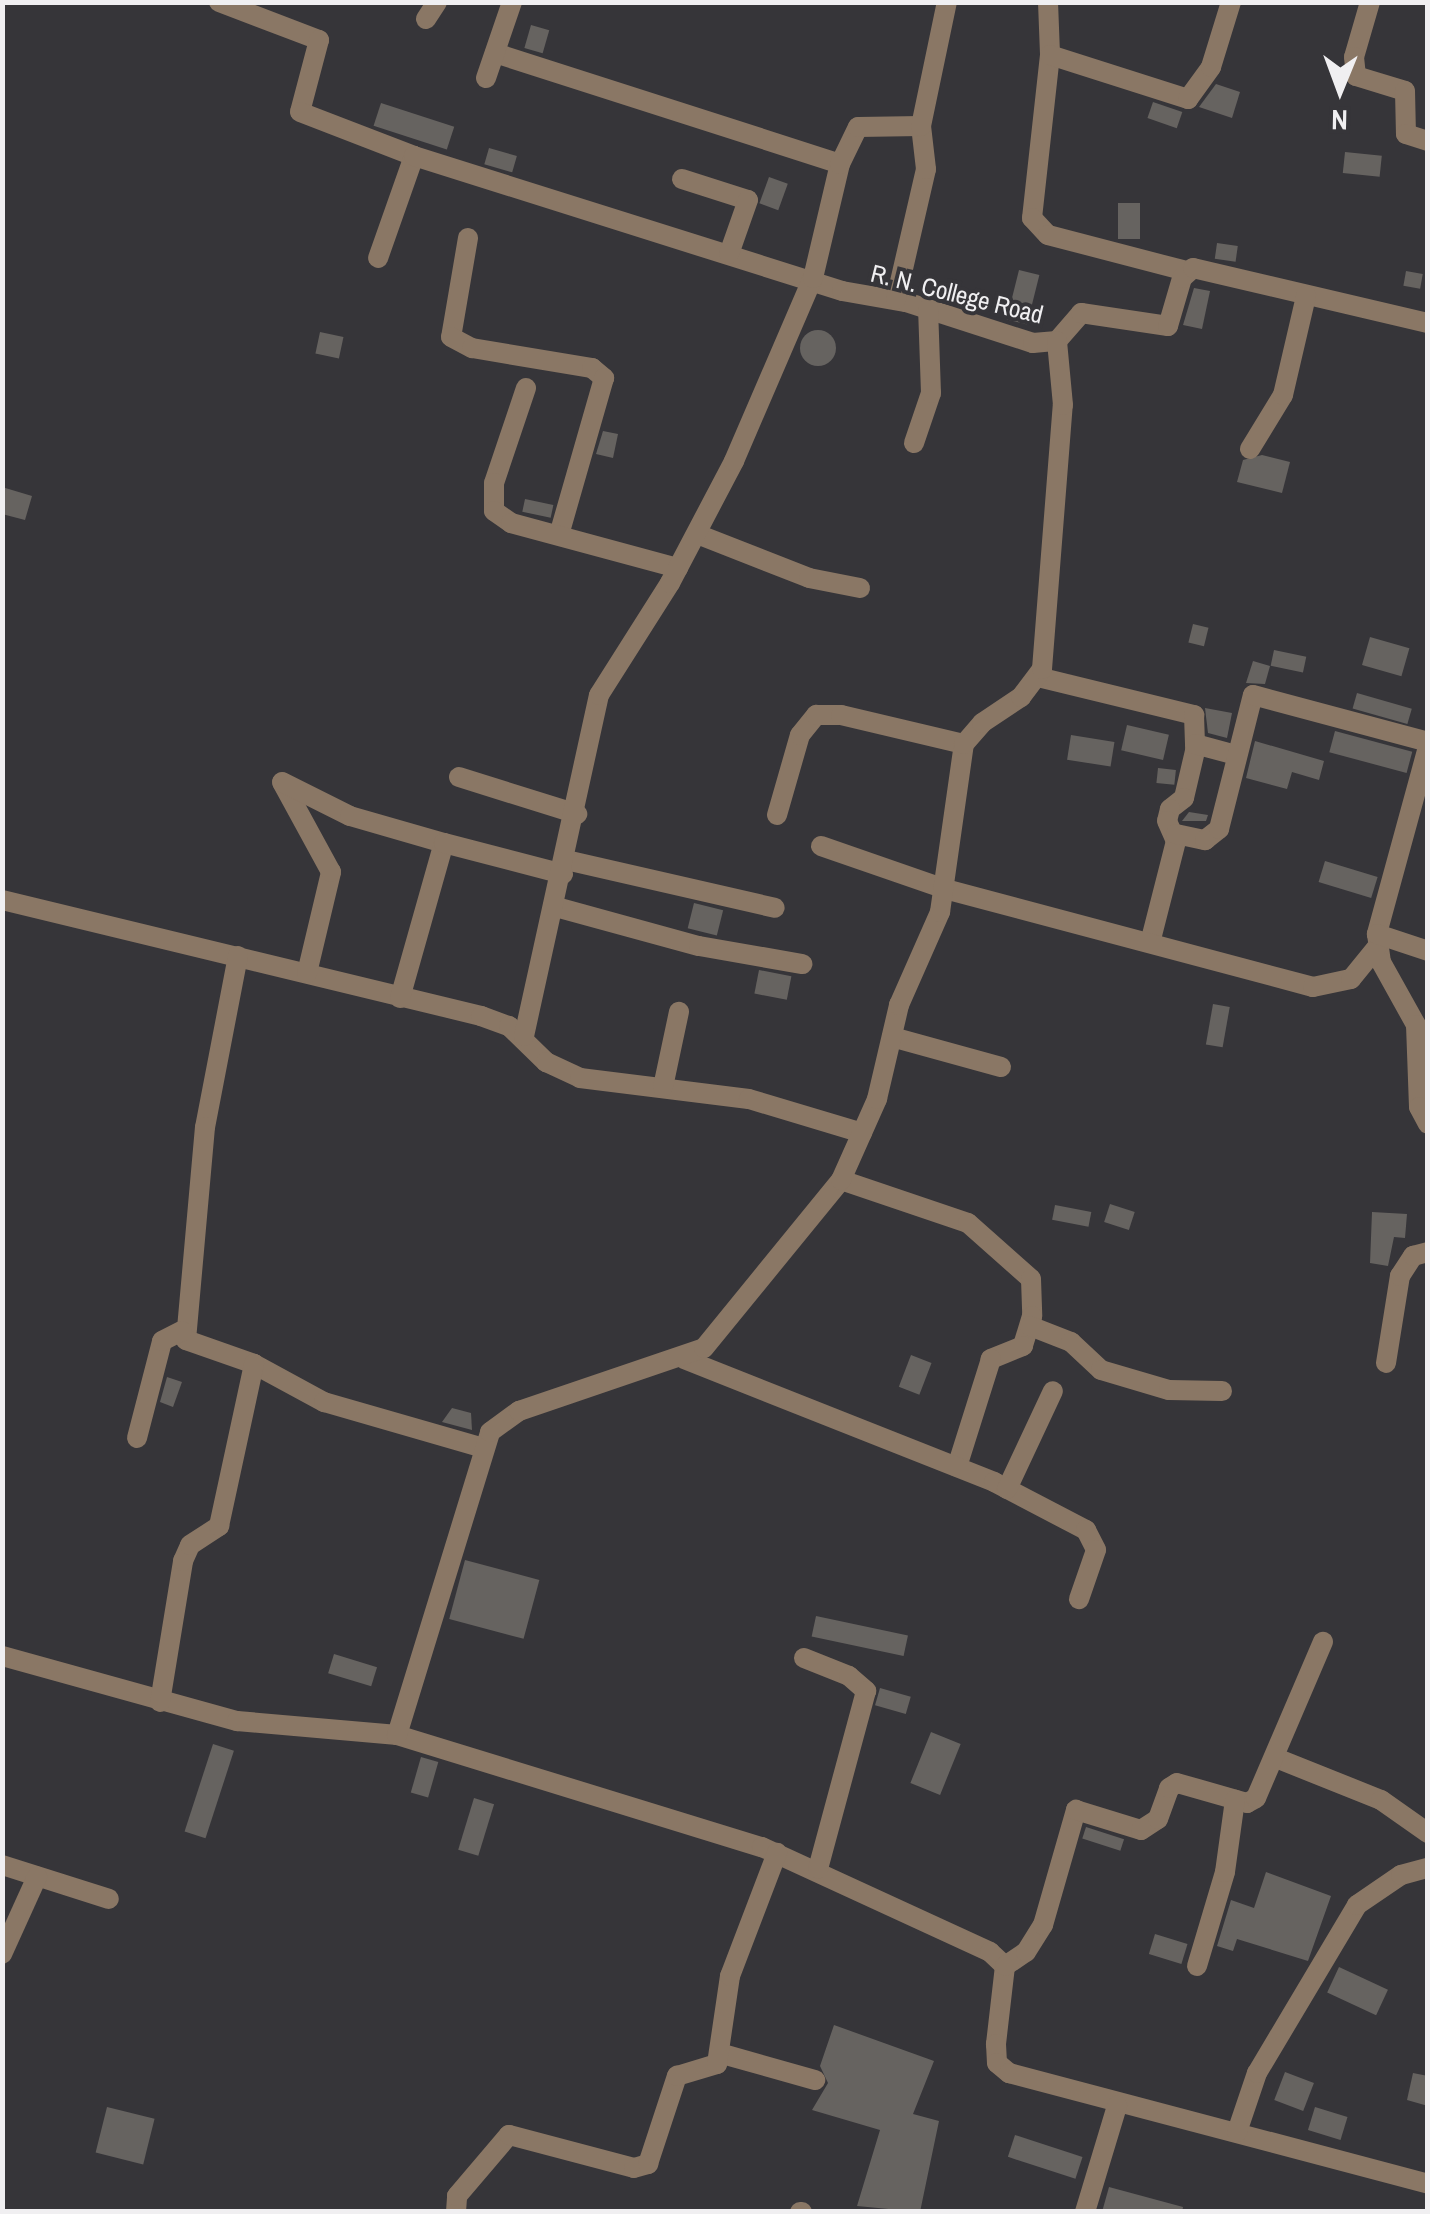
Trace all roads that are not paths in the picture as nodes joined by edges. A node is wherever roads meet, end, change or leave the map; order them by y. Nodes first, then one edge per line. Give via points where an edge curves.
1 (219, 2) edge
2 (512, 2) edge
3 (948, 2) edge
4 (1048, 2) edge
5 (1231, 2) edge
6 (1370, 2) edge
7 (495, 53) junction
8 (1050, 55) junction
9 (486, 78) dead end
10 (921, 126) junction
11 (1428, 141) edge
12 (414, 156) junction
13 (840, 164) junction
14 (682, 179) dead end
15 (468, 238) dead end
16 (729, 254) junction
17 (378, 258) dead end
18 (1186, 271) junction
19 (813, 278) junction
20 (1306, 296) junction
21 (896, 299) junction
22 (928, 308) junction
23 (1428, 323) edge
24 (1057, 341) junction
25 (526, 388) dead end
26 (914, 443) dead end
27 (1250, 448) dead end
28 (558, 534) junction
29 (697, 534) junction
30 (678, 568) junction
31 (860, 588) dead end
32 (1038, 677) junction
33 (964, 744) junction
34 (1195, 744) junction
35 (1428, 744) edge
36 (1236, 755) junction
37 (460, 777) dead end
38 (1420, 800) edge
39 (577, 814) junction
40 (777, 815) dead end
41 (1176, 834) junction
42 (444, 842) junction
43 (821, 846) dead end
44 (565, 867) junction
45 (946, 888) junction
46 (2, 900) edge
47 (556, 907) junction
48 (775, 908) dead end
49 (1377, 941) junction
50 (1150, 943) junction
51 (1428, 951) edge
52 (238, 956) junction
53 (802, 964) dead end
54 (307, 973) junction
55 (400, 998) junction
56 (679, 1012) dead end
57 (524, 1036) junction
58 (892, 1037) junction
59 (1001, 1067) dead end
60 (663, 1087) junction
61 (1428, 1124) edge
62 (862, 1133) junction
63 (842, 1180) junction
64 (1428, 1252) edge
65 (1030, 1326) junction
66 (182, 1331) junction
67 (684, 1359) junction
68 (1386, 1363) dead end
69 (254, 1364) junction
70 (1053, 1391) dead end
71 (1222, 1391) dead end
72 (136, 1438) dead end
73 (480, 1448) junction
74 (957, 1467) junction
75 (1006, 1489) junction
76 (1079, 1600) dead end
77 (1323, 1642) dead end
78 (804, 1658) dead end
79 (5, 1663) edge
80 (160, 1702) junction
81 (397, 1735) junction
82 (1276, 1758) junction
83 (1235, 1800) junction
84 (1428, 1832) edge
85 (776, 1853) junction
86 (2, 1866) edge
87 (818, 1869) junction
88 (1425, 1870) edge
89 (37, 1877) junction
90 (109, 1900) dead end
91 (2, 1954) edge
92 (1004, 1966) junction
93 (1196, 1966) dead end
94 (719, 2054) junction
95 (815, 2080) dead end
96 (1117, 2106) junction
97 (1237, 2132) junction
98 (1428, 2184) edge
99 (456, 2212) edge
100 (1085, 2212) edge

1 - 12 street, R. N. College Road via 319,40 300,112
2 - 7 street
3 - 10 street
4 - 8 street
5 - 8 street via 1211,67 1188,99
6 - 11 street via 1356,76 1405,92 1406,134
7 - 9 street
7 - 13 street
8 - 18 street via 1030,208 1038,228
10 - 13 street via 914,131 865,123
10 - 21 street via 926,169
12 - 16 street, R. N. College Road
12 - 17 street
13 - 19 street
14 - 16 street via 748,200
15 - 28 street via 450,337 472,348 592,368 604,378
16 - 19 street, R. N. College Road
18 - 20 street
18 - 24 street, R. N. College Road via 1168,326 1080,313
19 - 21 street, R. N. College Road via 842,292
19 - 29 street
20 - 23 street
20 - 27 street via 1283,395
21 - 22 street, R. N. College Road
22 - 24 street, R. N. College Road via 1019,340
22 - 26 street via 931,393
24 - 32 street via 1063,405
25 - 28 street via 491,498 500,517
28 - 30 street
29 - 30 street
29 - 31 street via 809,578
30 - 39 street via 599,695
32 - 33 street
32 - 34 street via 1194,715
33 - 40 street via 816,715 800,735
33 - 45 street
34 - 36 street
34 - 41 street via 1187,790 1167,822
35 - 36 street via 1253,694
35 - 38 street
36 - 41 street via 1214,838
37 - 39 street
38 - 49 street
39 - 44 street
41 - 50 street
42 - 44 street
42 - 54 street via 350,816 282,782 331,872
42 - 55 street
43 - 45 street
44 - 47 street
44 - 48 street
45 - 50 street
45 - 58 street
46 - 52 street
47 - 53 street via 699,946
47 - 57 street
49 - 50 street via 1351,979 1313,987
49 - 51 street
49 - 61 street via 1416,1026 1418,1107
52 - 54 street
52 - 66 street via 205,1127 201,1228
54 - 55 street
55 - 57 street via 481,1016
56 - 60 street
57 - 60 street via 561,1072
58 - 59 street
58 - 62 street
60 - 62 street via 750,1099
62 - 63 street
63 - 65 street via 944,1212 1000,1246 1031,1279
63 - 67 street via 735,1316
64 - 68 street via 1413,1256 1400,1276
65 - 71 street via 1071,1342 1092,1366 1115,1374 1168,1390
65 - 74 street via 1018,1352 991,1359
66 - 69 street via 194,1345
66 - 72 street via 162,1341
67 - 73 street via 519,1411
67 - 74 street
69 - 73 street via 324,1402
69 - 80 street via 219,1526 190,1545 184,1561
70 - 75 street
73 - 81 street
74 - 75 street
75 - 76 street via 1092,1534 1096,1550
77 - 82 street
78 - 87 street via 850,1676 866,1691
79 - 80 street
80 - 81 street via 262,1726
81 - 85 street
82 - 83 street via 1256,1798
82 - 84 street via 1381,1800
83 - 92 street via 1178,1784 1169,1788 1158,1818 1142,1830 1076,1810 1043,1925 1026,1952
83 - 93 street via 1226,1872
85 - 87 street
85 - 94 street via 730,1976
86 - 89 street
87 - 92 street via 970,1938
88 - 97 street via 1357,1905 1257,2074
89 - 90 street
89 - 91 street
92 - 96 street via 997,2062 1009,2073
94 - 95 street
94 - 99 street via 712,2069 677,2076 643,2169 509,2134 453,2202
96 - 97 street
96 - 100 street
97 - 98 street

